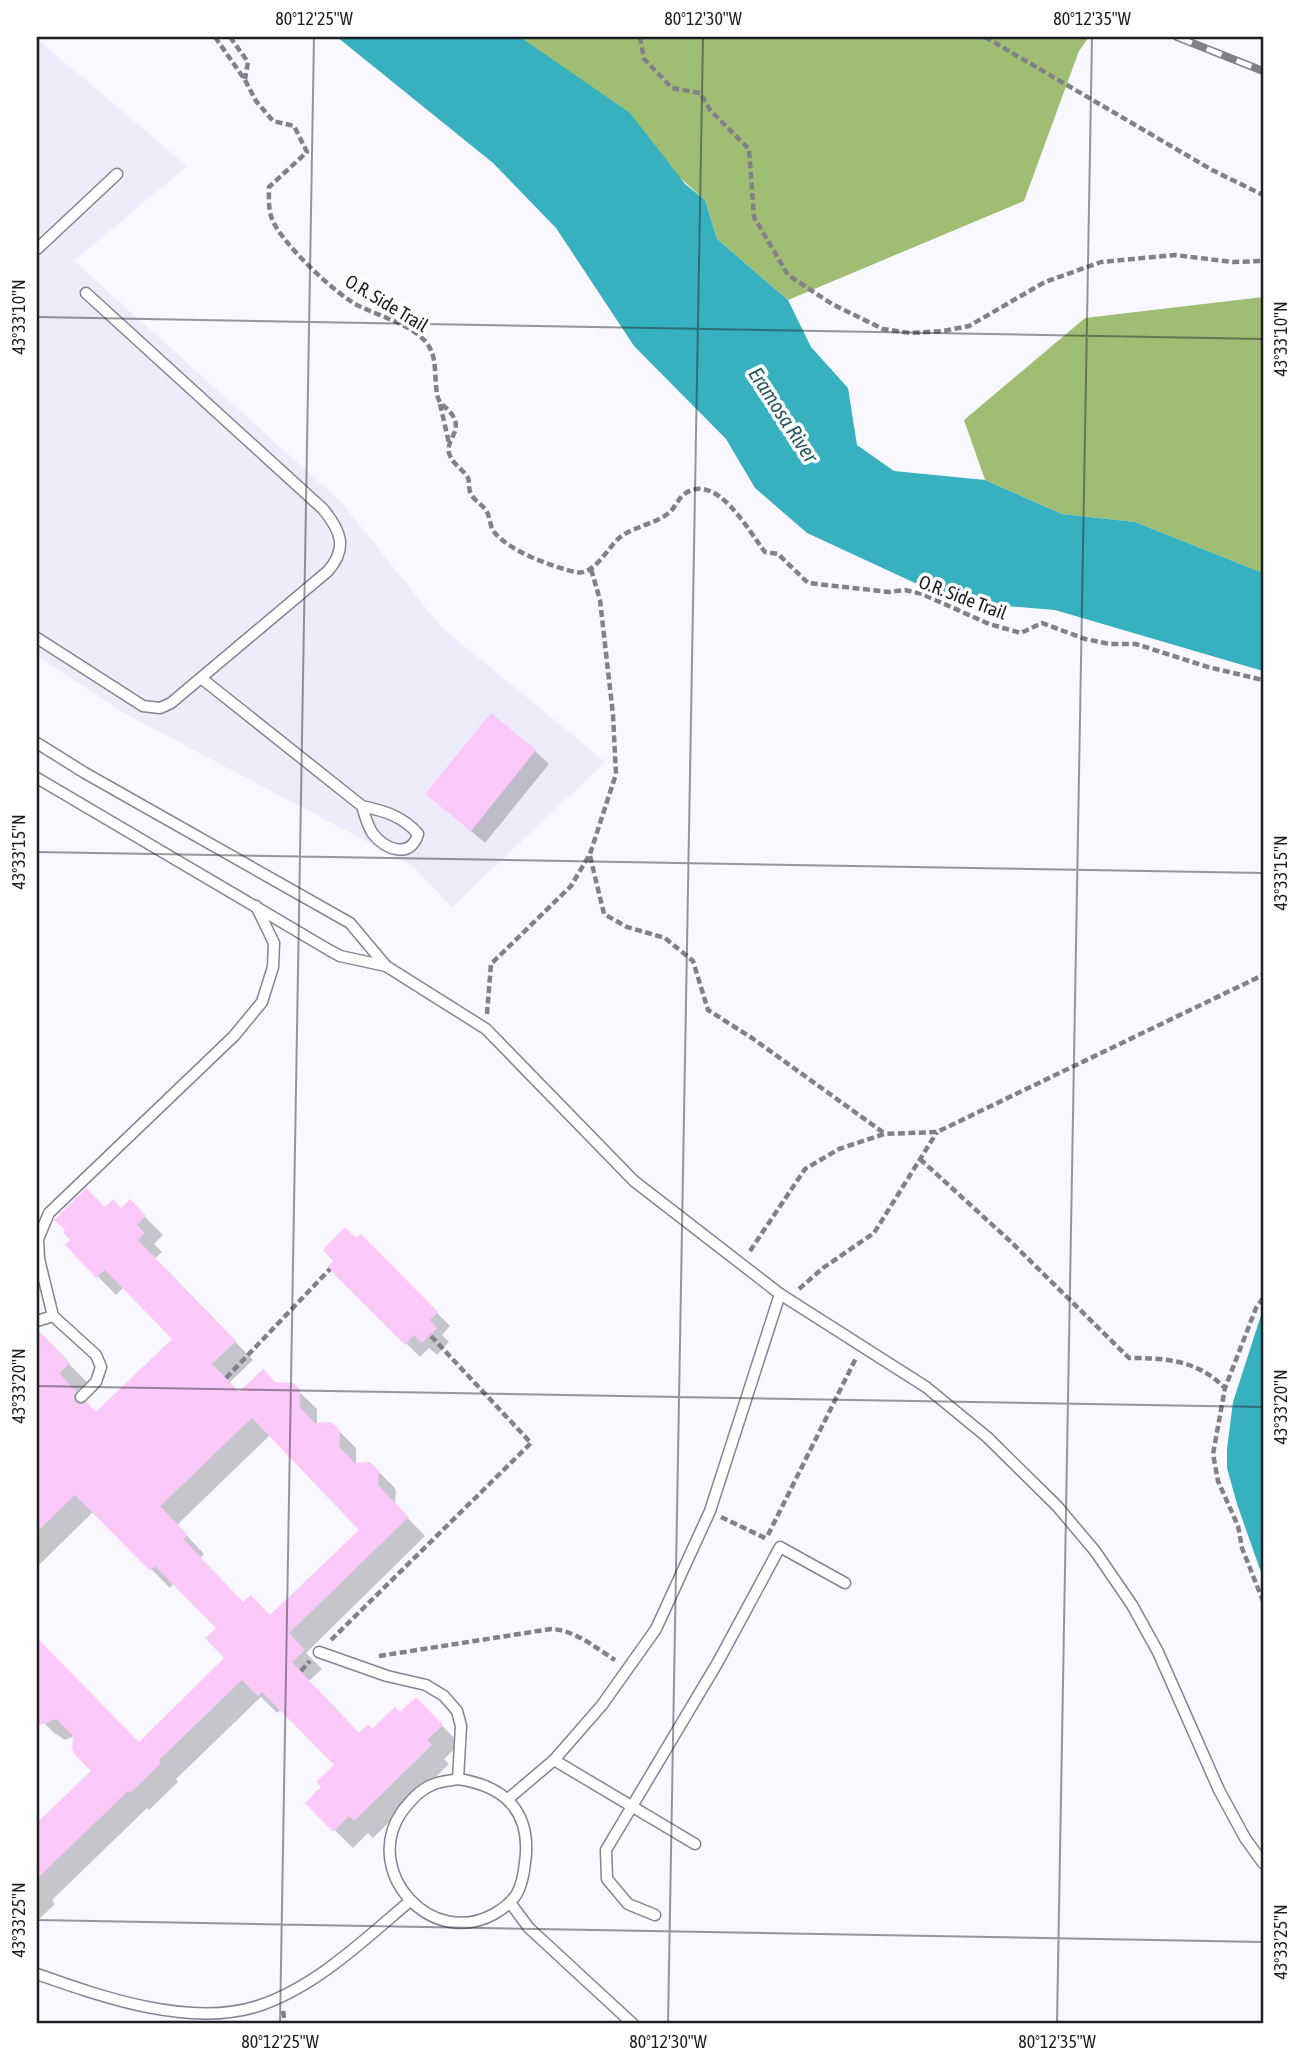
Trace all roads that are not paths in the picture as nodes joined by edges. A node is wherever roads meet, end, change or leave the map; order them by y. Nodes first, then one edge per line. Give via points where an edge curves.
1 (117, 174) dead end
2 (37, 249) edge
3 (86, 293) dead end
4 (37, 638) edge
5 (201, 678) junction
6 (37, 743) edge
7 (37, 778) edge
8 (362, 806) junction
9 (256, 906) junction
10 (386, 966) junction
11 (783, 1297) junction
12 (53, 1317) junction
13 (37, 1321) edge
14 (81, 1396) dead end
15 (845, 1583) dead end
16 (319, 1652) road end
17 (554, 1760) junction
18 (458, 1779) junction
19 (508, 1799) junction
20 (631, 1806) junction
21 (695, 1844) dead end
22 (1263, 1863) edge
23 (410, 1901) junction
24 (511, 1904) junction
25 (655, 1915) dead end
26 (37, 1974) edge
27 (633, 2024) edge

1 - 2 lane
3 - 5 lane via 323,509 337,528 341,550 337,561
4 - 5 lane via 149,708 171,703
5 - 8 lane
6 - 10 lane via 350,923
7 - 9 lane
8 - 8 lane via 407,822 418,834 416,840 401,851 383,843 366,821
9 - 10 lane via 341,956
9 - 12 lane via 274,943 273,967 262,1002 234,1036 49,1213 38,1239
10 - 11 lane via 486,1029 634,1181
11 - 17 lane via 710,1511 656,1629 602,1705
11 - 22 lane via 926,1387 987,1437 1057,1506 1132,1605 1158,1652 1219,1790
12 - 13 lane
12 - 14 lane via 96,1355 101,1367 96,1382
15 - 20 lane via 780,1547 718,1662
16 - 18 lane via 426,1685 444,1696 457,1711 461,1726
17 - 19 lane
17 - 20 lane
18 - 19 lane via 482,1783
18 - 23 lane via 433,1784 409,1801 394,1824 388,1849 396,1881
19 - 24 lane via 522,1821 527,1848 523,1879
20 - 21 lane
20 - 25 lane via 606,1850 607,1879 628,1904
23 - 24 lane via 428,1916 456,1923 485,1919
23 - 26 lane via 301,1986 260,2005 219,2013 158,2010
24 - 27 lane via 530,1928

